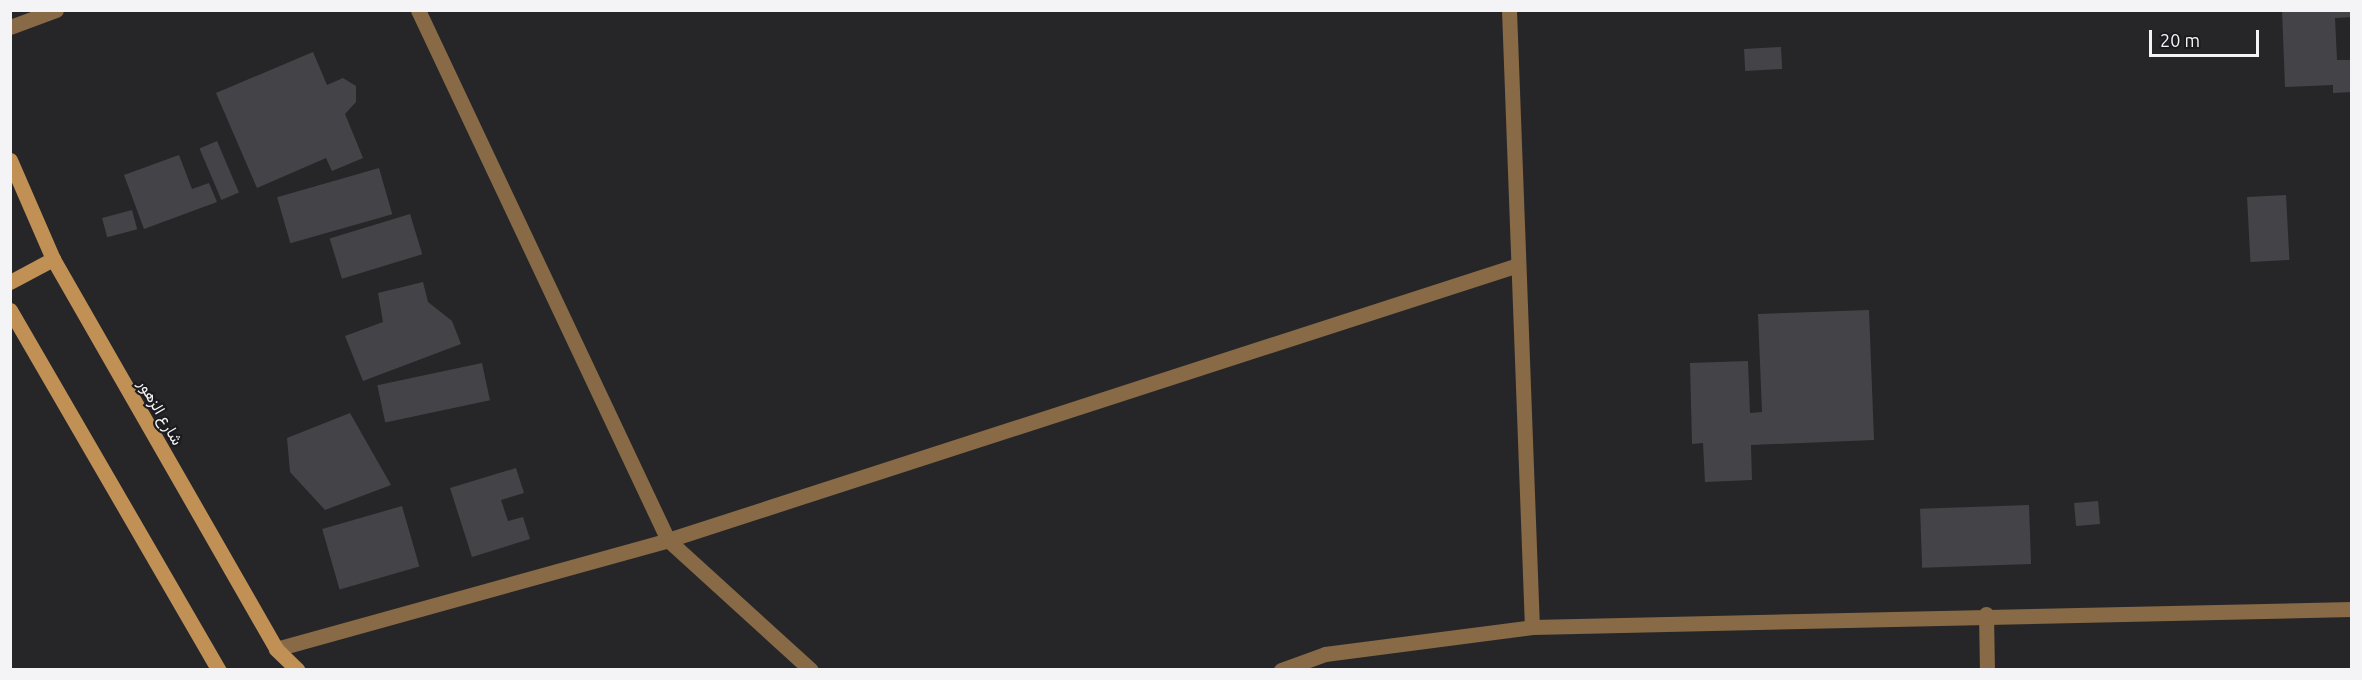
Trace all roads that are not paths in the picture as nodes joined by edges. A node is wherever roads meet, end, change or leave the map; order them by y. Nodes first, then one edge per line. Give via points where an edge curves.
1 (56, 10) edge
2 (418, 10) edge
3 (1509, 10) edge
4 (10, 27) edge
5 (10, 160) edge
6 (53, 259) junction
7 (1518, 265) junction
8 (10, 282) edge
9 (10, 310) edge
10 (668, 540) junction
11 (2352, 609) edge
12 (1986, 614) junction
13 (1532, 627) junction
14 (276, 649) junction
15 (219, 669) edge
16 (298, 669) edge
17 (811, 669) edge
18 (1281, 669) edge
19 (1987, 669) edge

1 - 4 street
2 - 10 street
3 - 7 street
5 - 6 main road, شارع الزهور
6 - 8 main road
6 - 14 main road, شارع الزهور
7 - 10 street
7 - 13 street
9 - 15 main road
10 - 14 street
10 - 17 street
11 - 12 street
12 - 13 street
12 - 19 street
13 - 18 street via 1325,654
14 - 16 main road, شارع الزهور

